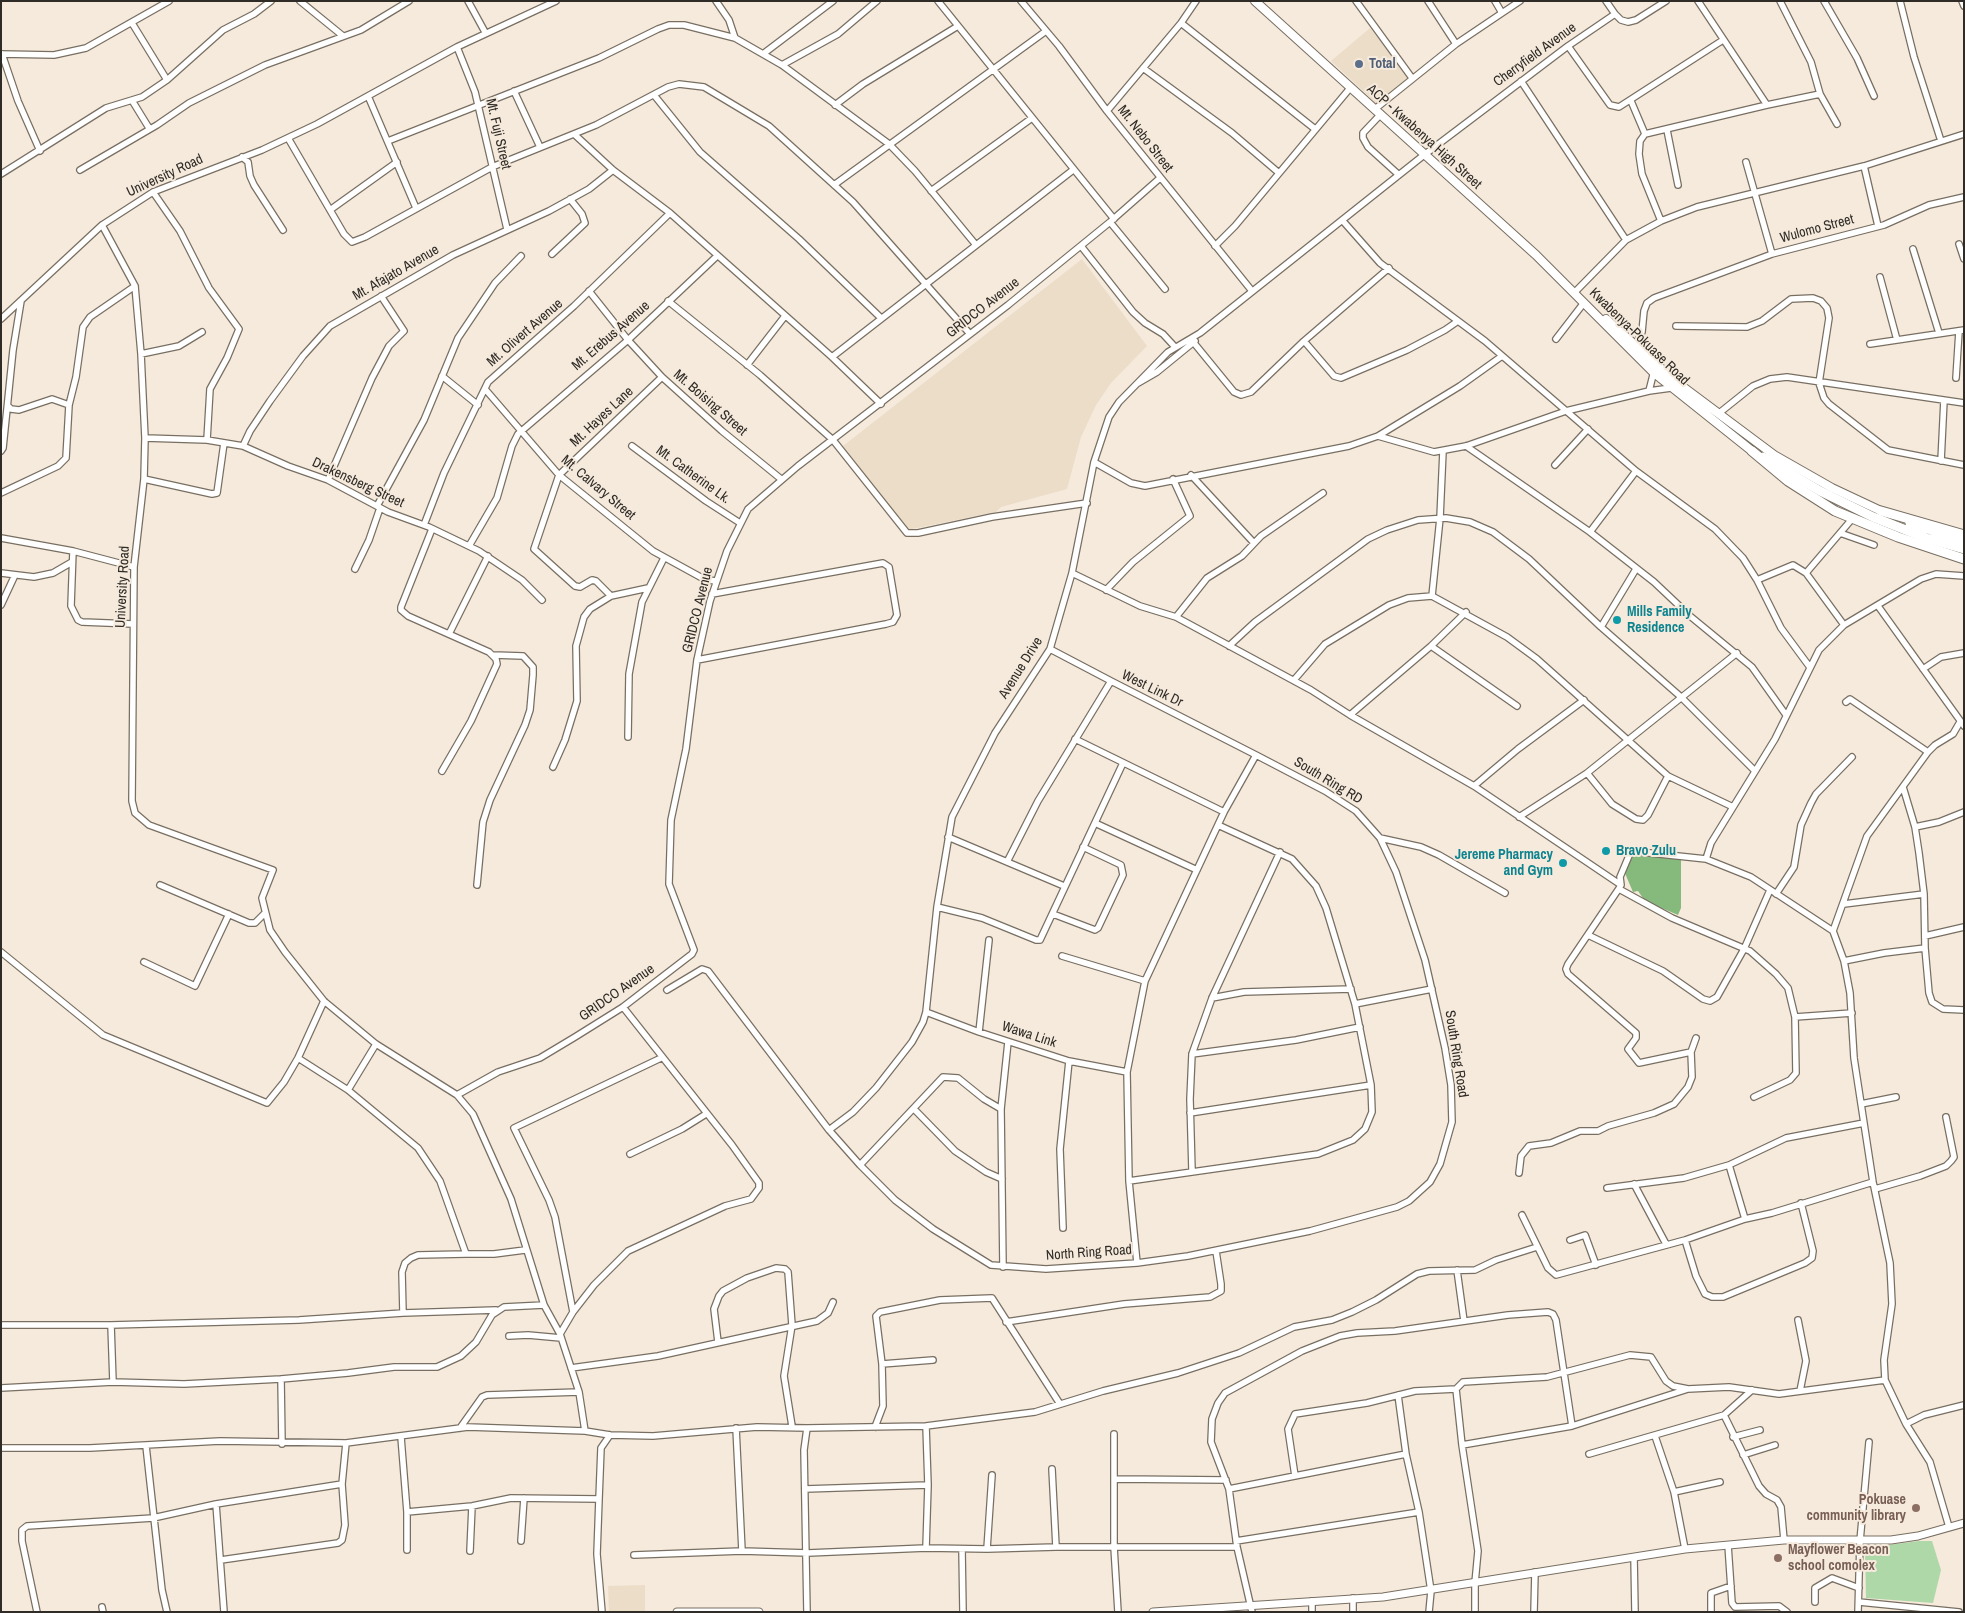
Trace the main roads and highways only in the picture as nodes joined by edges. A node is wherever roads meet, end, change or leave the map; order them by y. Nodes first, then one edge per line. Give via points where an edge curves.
1 (1255, 1) edge
2 (1574, 293) junction
3 (1655, 369) junction
4 (1752, 451) junction
5 (1881, 511) junction
6 (1964, 535) edge
7 (1964, 542) edge
8 (1964, 549) edge
9 (1964, 559) edge

1 - 2 main road, ACP - Kwabenya High Street via 1526,245
2 - 3 main road, Kwabenya-Pokuase Road
2 - 3 main road, Kwabenya-Pokuase Road via 1635,346
3 - 4 main road, Kwabenya-Pokuase Road via 1671,388
3 - 5 main road, Kwabenya-Pokuase Road via 1801,472
4 - 8 main road, Kwabenya-Pokuase Road via 1851,507 1910,532
4 - 9 main road via 1788,481 1852,519
5 - 6 main road
5 - 7 main road, Kwabenya-Pokuase Road

